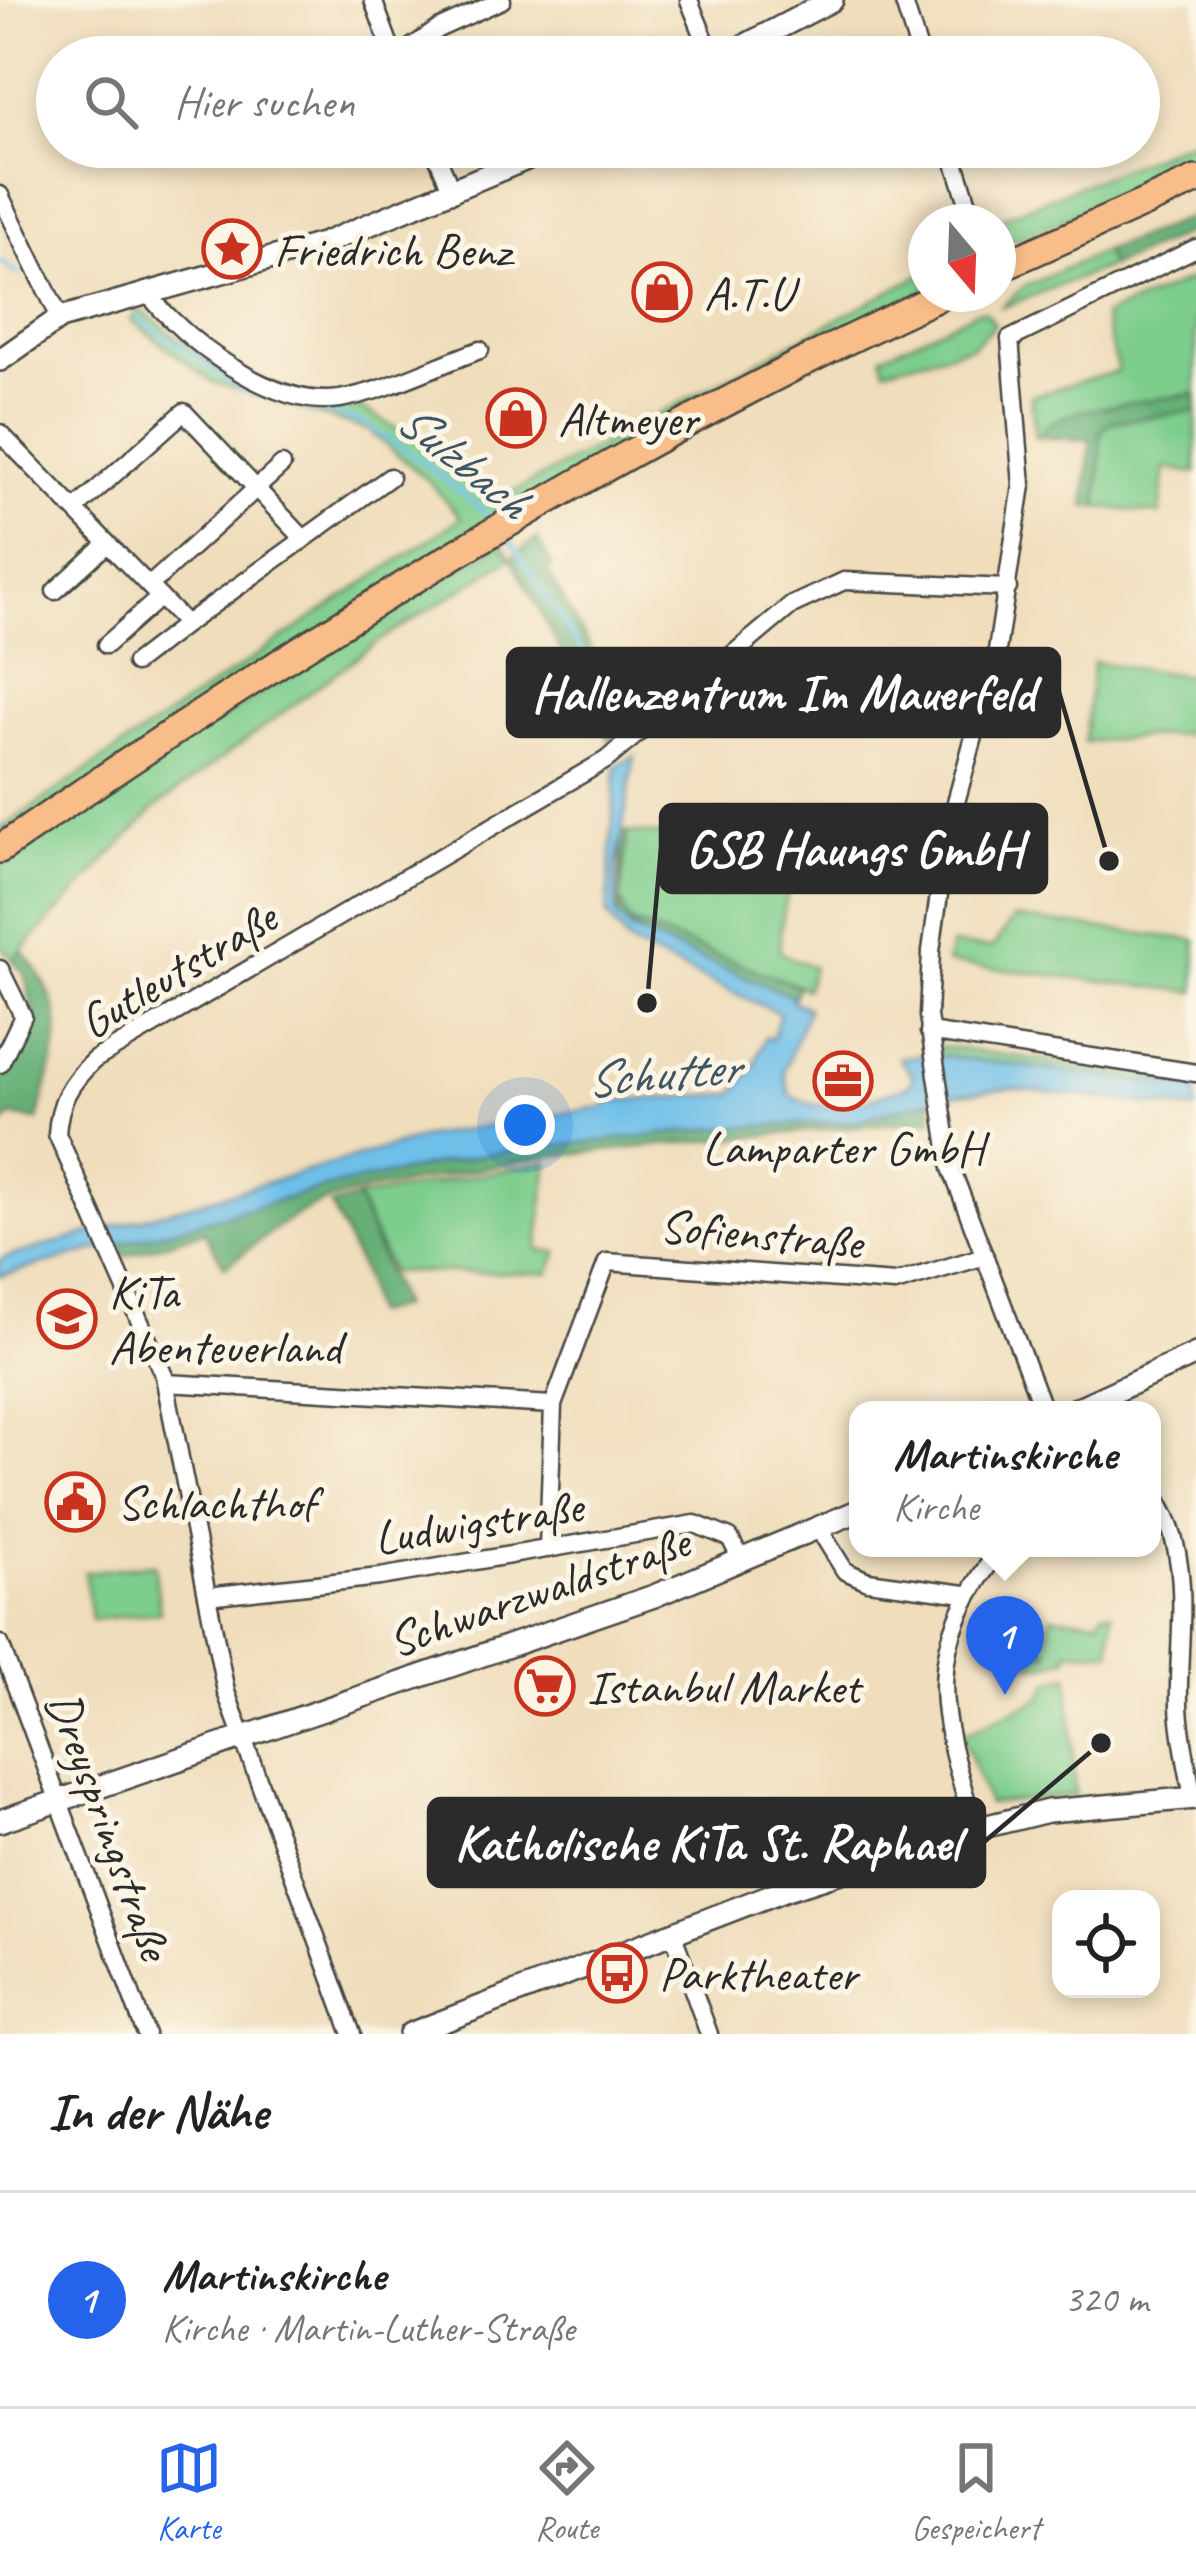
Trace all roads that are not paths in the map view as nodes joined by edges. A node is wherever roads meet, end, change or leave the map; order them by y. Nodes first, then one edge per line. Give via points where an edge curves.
1 (373, 0) edge
2 (502, 0) edge
3 (689, 0) edge
4 (832, 0) edge
5 (903, 0) edge
6 (387, 36) edge
7 (428, 36) edge
8 (704, 36) edge
9 (764, 36) edge
10 (914, 36) edge
11 (442, 168) edge
12 (508, 168) edge
13 (957, 168) edge
14 (1196, 180) edge
15 (453, 193) junction
16 (0, 195) edge
17 (968, 204) edge
18 (1196, 248) edge
19 (1016, 254) edge
20 (146, 291) junction
21 (908, 312) edge
22 (60, 319) junction
23 (480, 350) dead end
24 (0, 361) edge
25 (0, 433) edge
26 (282, 465) dead end
27 (390, 477) dead end
28 (257, 488) junction
29 (74, 509) junction
30 (304, 539) junction
31 (107, 544) junction
32 (1008, 588) junction
33 (55, 591) dead end
34 (155, 591) junction
35 (186, 624) junction
36 (106, 645) dead end
37 (135, 663) dead end
38 (0, 849) edge
39 (3, 973) edge
40 (930, 1040) junction
41 (0, 1064) edge
42 (1196, 1073) edge
43 (985, 1256) junction
44 (1196, 1354) edge
45 (166, 1383) junction
46 (1039, 1401) edge
47 (1094, 1401) edge
48 (553, 1405) junction
49 (1161, 1506) edge
50 (849, 1515) edge
51 (819, 1529) junction
52 (548, 1549) junction
53 (994, 1557) edge
54 (742, 1562) junction
55 (965, 1594) junction
56 (207, 1596) junction
57 (0, 1644) edge
58 (241, 1736) junction
59 (1194, 1798) edge
60 (62, 1800) junction
61 (0, 1821) edge
62 (975, 1829) junction
63 (672, 1932) junction
64 (146, 2034) edge
65 (352, 2034) edge
66 (410, 2034) edge
67 (709, 2034) edge

1 - 6 street
2 - 7 street
3 - 8 street
4 - 9 street
5 - 10 street
11 - 15 street
12 - 15 street
13 - 17 street
14 - 19 main road
15 - 20 street via 326,243
16 - 22 street
18 - 32 street via 1010,338 1022,484
20 - 22 street
20 - 23 street via 203,352 328,400
21 - 38 main road via 486,536
22 - 24 street
25 - 29 street
26 - 28 street
27 - 30 street
28 - 29 street via 184,412
28 - 30 street
28 - 34 street
29 - 31 street
30 - 35 street
31 - 33 street
31 - 34 street
32 - 40 street via 948,831 931,951
32 - 45 street, Gutleutstraße via 844,581 777,614 606,760 94,1060 72,1082 56,1134
34 - 35 street
34 - 36 street
35 - 37 street
39 - 41 street via 22,1016
40 - 42 street
40 - 43 street via 951,1168
43 - 46 street
43 - 48 street, Sofienstraße via 895,1283 608,1262
44 - 47 street
45 - 48 street
45 - 56 street, Gutleutstraße
48 - 52 street, Sofienstraße
49 - 59 street via 1184,1543 1179,1709
50 - 51 street, Schwarzwaldstraße
51 - 54 street, Schwarzwaldstraße
51 - 55 street via 844,1571
52 - 54 street, Ludwigstraße via 695,1524 730,1538
52 - 56 street, Ludwigstraße
53 - 55 street
54 - 58 street, Schwarzwaldstraße
55 - 62 street via 942,1690 946,1733
56 - 58 street, Gutleutstraße
57 - 60 street, Dreyspringstraße
58 - 60 street, Schwarzwaldstraße
58 - 65 street, Gutleutstraße
59 - 62 street via 1048,1811
60 - 61 street, Schwarzwaldstraße
60 - 64 street, Dreyspringstraße
62 - 63 street
63 - 66 street
63 - 67 street

